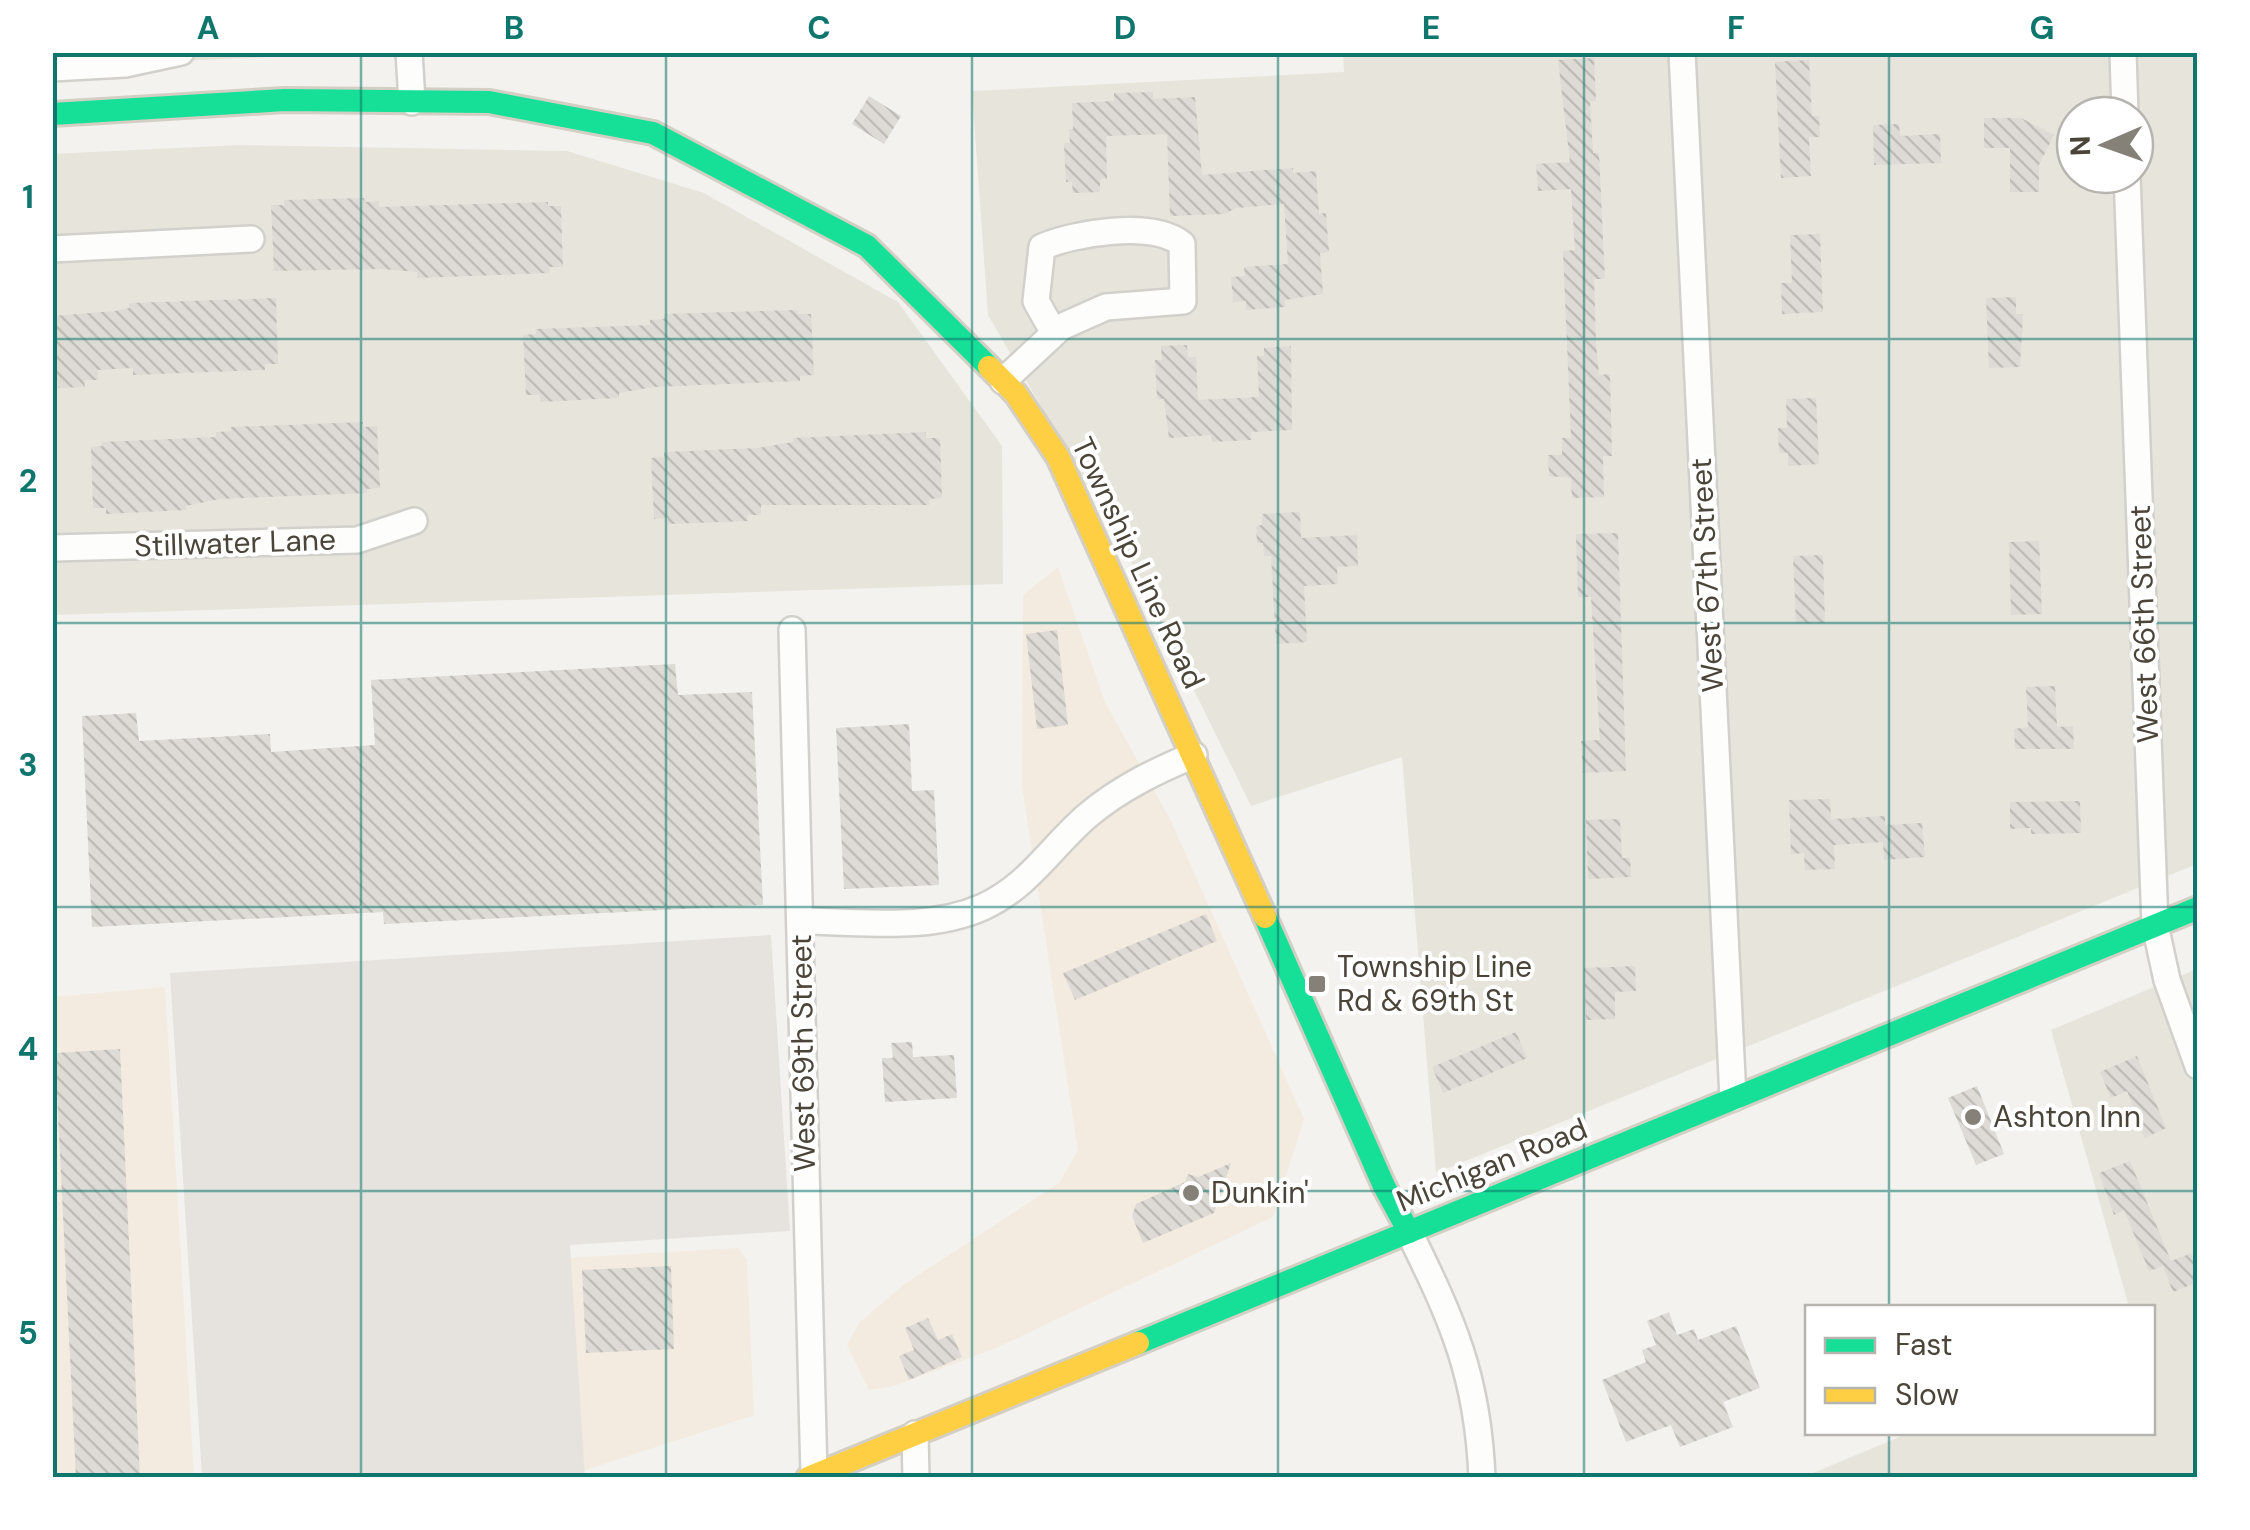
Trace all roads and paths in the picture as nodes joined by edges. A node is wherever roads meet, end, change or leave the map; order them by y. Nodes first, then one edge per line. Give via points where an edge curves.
1 (181, 52) edge
2 (409, 52) edge
3 (1682, 52) edge
4 (2123, 52) edge
5 (52, 68) edge
6 (2124, 95) edge
7 (412, 102) junction
8 (52, 114) edge
9 (2128, 195) edge
10 (251, 239) dead end
11 (52, 249) edge
12 (1054, 332) junction
13 (1003, 381) junction
14 (414, 520) dead end
15 (52, 548) edge
16 (792, 630) dead end
17 (1194, 754) junction
18 (2198, 908) edge
19 (800, 921) junction
20 (2156, 925) junction
21 (2198, 1066) edge
22 (1733, 1098) junction
23 (1410, 1232) junction
24 (914, 1434) junction
25 (811, 1476) edge
26 (916, 1478) edge
27 (1482, 1478) edge

1 - 5 street via 125,64
2 - 7 street
3 - 22 street, West 67th Street
4 - 6 street
7 - 8 main road, Township Line Road via 285,100
7 - 13 main road, Township Line Road via 488,102 653,133 867,246
9 - 20 street, West 66th Street
10 - 11 street
12 - 12 street via 1106,307 1183,301 1182,244 1146,232 1070,235 1042,247 1036,301
12 - 13 street
13 - 17 main road, Township Line Road via 1058,457
14 - 15 street, Stillwater Lane via 357,540
16 - 19 street, West 69th Street
17 - 19 street via 1113,796 1040,869 985,906 930,921
17 - 23 main road, Township Line Road
18 - 20 main road, Michigan Road
19 - 25 street, West 69th Street
20 - 21 street, West 66th Street via 2167,980
20 - 22 main road, Michigan Road
22 - 23 main road, Michigan Road
23 - 24 main road, Michigan Road
23 - 27 street via 1470,1373
24 - 25 main road, Michigan Road
24 - 26 street

